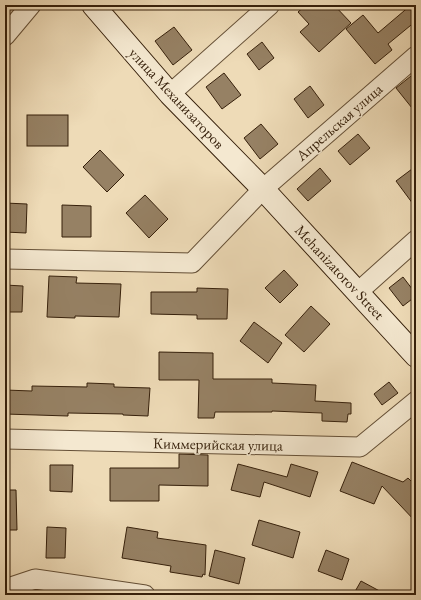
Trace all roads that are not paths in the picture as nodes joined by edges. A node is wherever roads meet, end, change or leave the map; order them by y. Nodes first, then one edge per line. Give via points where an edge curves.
1 (31, 5) edge
2 (93, 5) edge
3 (270, 5) edge
4 (5, 36) edge
5 (416, 56) edge
6 (170, 94) junction
7 (263, 189) junction
8 (416, 240) edge
9 (5, 259) edge
10 (358, 292) junction
11 (416, 356) edge
12 (416, 401) edge
13 (5, 440) edge
14 (5, 590) edge
15 (145, 595) edge

1 - 4 street
2 - 6 street, улица Механизаторов
3 - 6 street
5 - 7 street, Апрельская улица
6 - 7 street, улица Механизаторов
7 - 9 street, Апрельская улица via 192,263
7 - 10 street, Mehanizatorov Street
8 - 10 street
10 - 11 street, Mehanizatorov Street
12 - 13 street, Киммерийская улица via 360,447
14 - 15 street via 35,579

